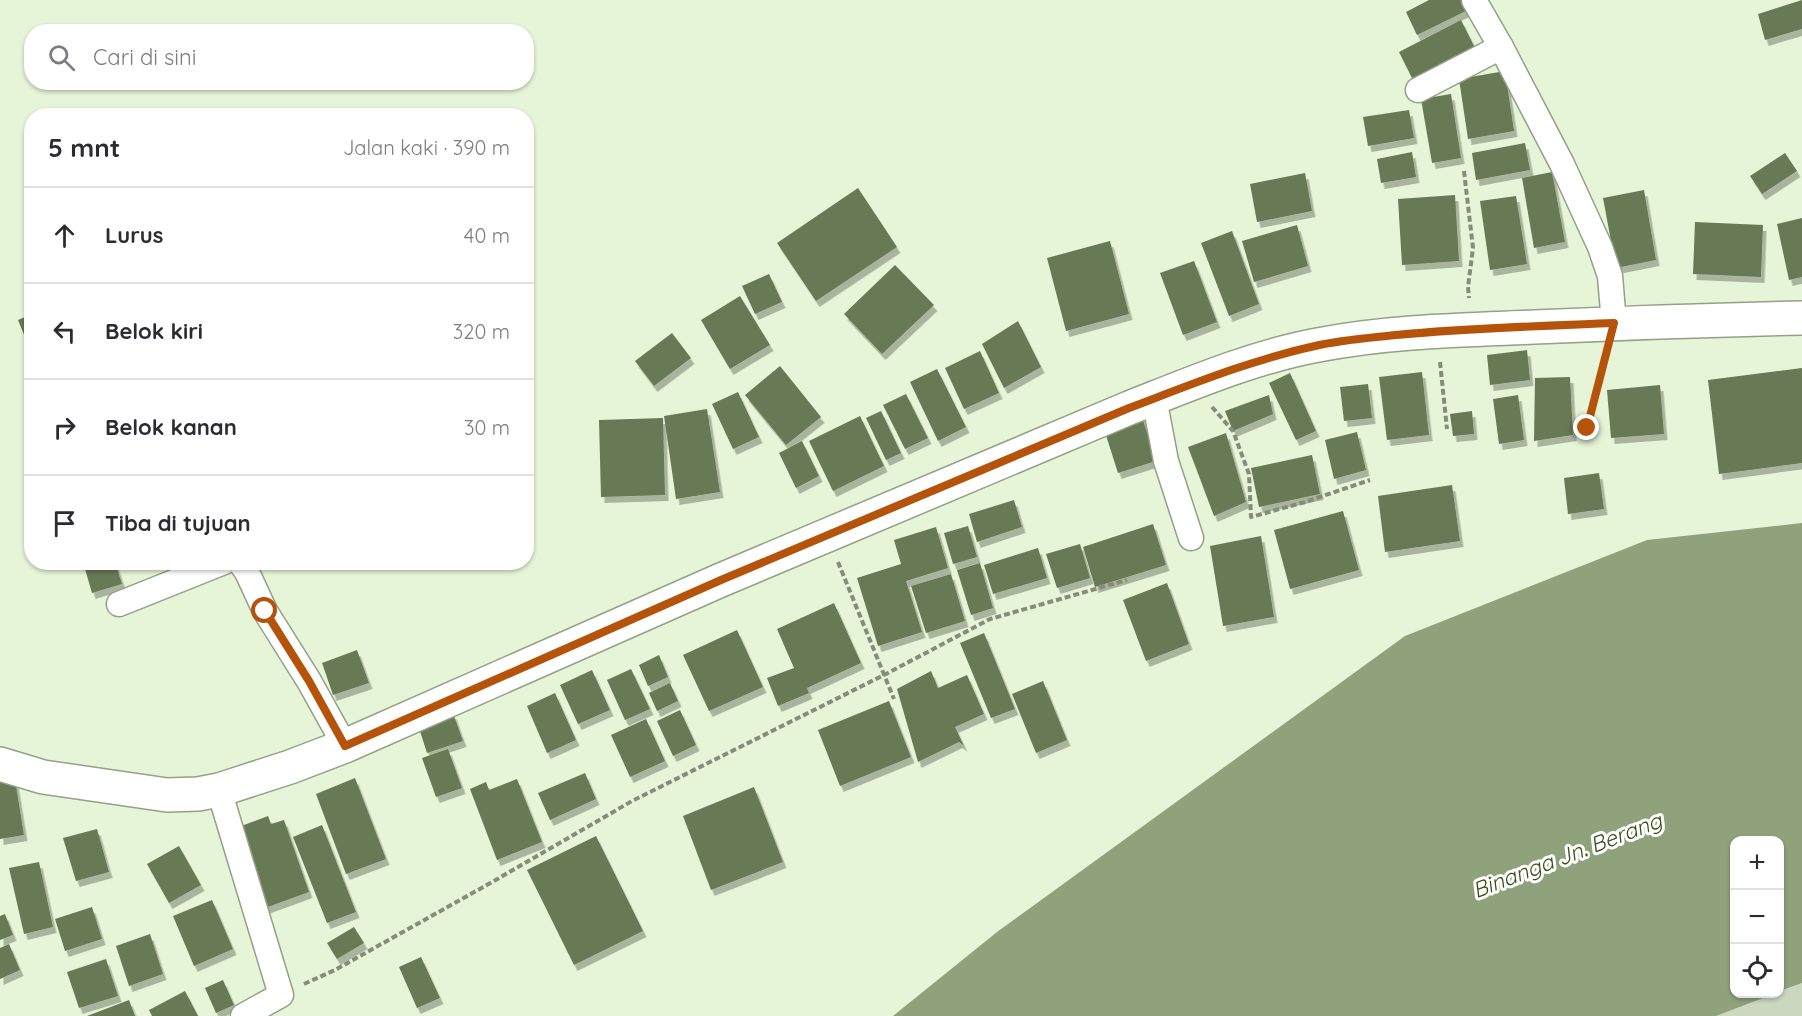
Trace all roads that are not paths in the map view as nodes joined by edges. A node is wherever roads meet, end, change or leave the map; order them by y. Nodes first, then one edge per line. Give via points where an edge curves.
1 (1474, 0) edge
2 (1501, 47) junction
3 (1418, 90) dead end
4 (1614, 318) junction
5 (1802, 318) edge
6 (1154, 399) junction
7 (1191, 538) dead end
8 (204, 570) edge
9 (246, 570) edge
10 (119, 604) dead end
11 (345, 746) junction
12 (0, 764) edge
13 (219, 790) junction
14 (243, 1016) edge

1 - 2 street
2 - 3 street
2 - 4 street via 1600,247 1610,276
4 - 5 main road
4 - 6 main road via 1317,345 1271,356
6 - 7 street via 1166,461
6 - 11 main road via 721,580
8 - 10 street
9 - 11 street via 265,611
11 - 13 main road
12 - 13 main road via 43,777 167,795
13 - 14 street via 281,995

